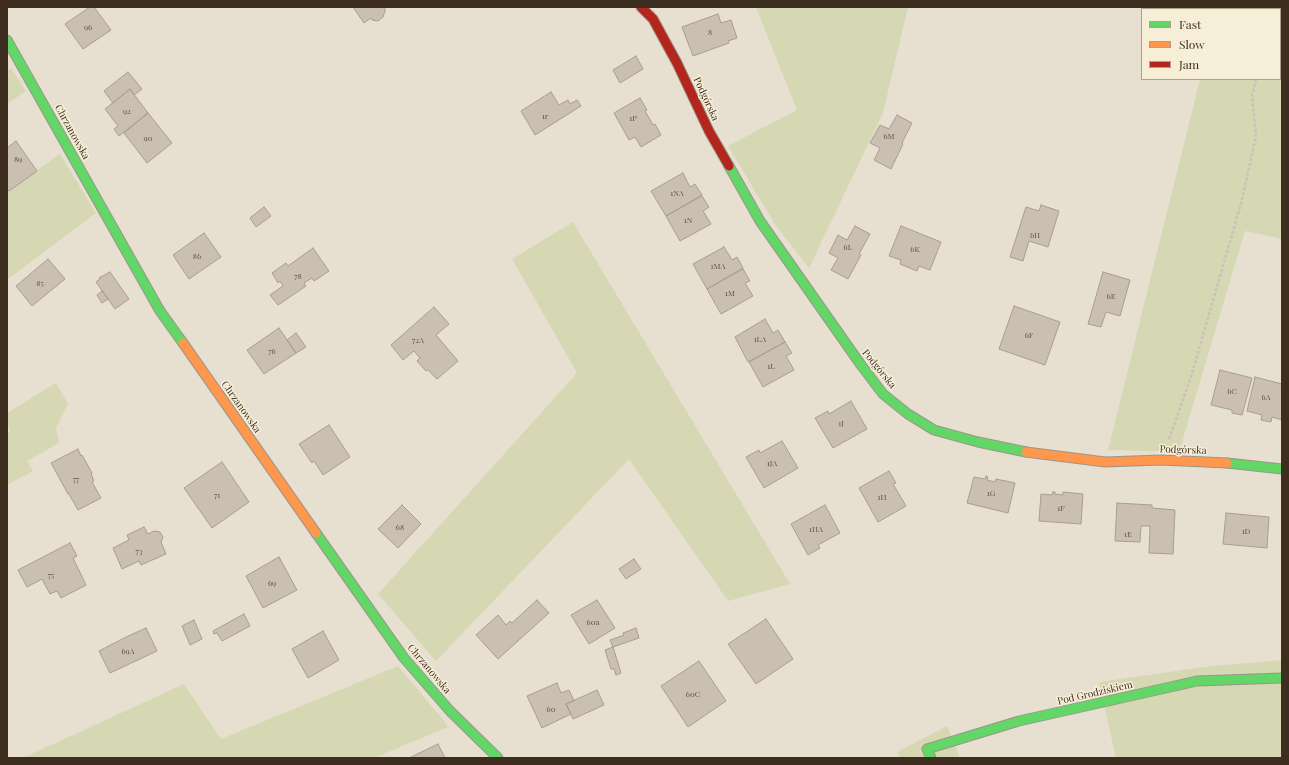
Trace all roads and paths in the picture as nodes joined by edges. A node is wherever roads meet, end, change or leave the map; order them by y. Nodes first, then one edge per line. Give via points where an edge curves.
1 (641, 7) edge
2 (7, 40) edge
3 (1256, 80) edge
4 (1161, 460) junction
5 (1282, 469) edge
6 (1282, 678) edge
7 (498, 758) edge
8 (931, 758) edge

1 - 4 street, Podgórska via 653,19 709,131 760,221 883,394 934,430 978,442 1033,453 1105,462
2 - 7 street, Chrzanowska via 160,311 404,658 450,711
3 - 4 path via 1252,96 1256,136 1242,200 1191,377
4 - 5 street, Podgórska
6 - 8 street, Pod Grodziskiem via 1197,681 1019,721 927,749

